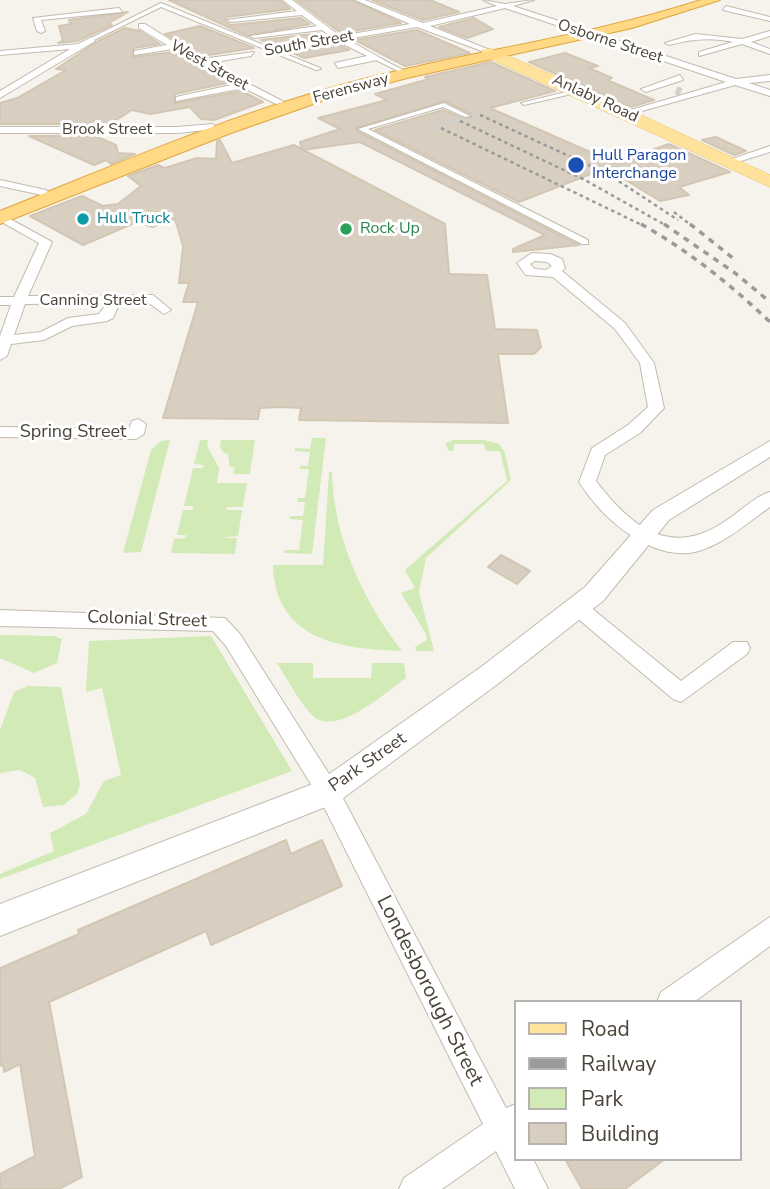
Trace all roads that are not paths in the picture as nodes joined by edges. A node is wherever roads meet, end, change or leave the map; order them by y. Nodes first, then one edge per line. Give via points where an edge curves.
1 (287, 0) edge
2 (359, 0) edge
3 (487, 0) edge
4 (530, 0) edge
5 (695, 0) edge
6 (161, 3) edge
7 (720, 4) edge
8 (505, 6) junction
9 (151, 8) junction
10 (119, 10) joint
11 (303, 13) junction
12 (757, 17) junction
13 (37, 19) joint
14 (770, 19) edge
15 (231, 20) joint
16 (738, 22) dead end
17 (210, 23) junction
18 (419, 25) junction
19 (142, 26) dead end
20 (708, 26) dead end
21 (323, 28) junction
22 (41, 31) dead end
23 (770, 33) edge
24 (587, 34) junction
25 (254, 37) joint
26 (243, 38) junction
27 (339, 38) junction
28 (93, 40) joint
29 (748, 41) junction
30 (669, 43) dead end
31 (554, 44) junction
32 (81, 46) junction
33 (173, 46) junction
34 (288, 47) joint
35 (272, 50) junction
36 (770, 51) edge
37 (0, 53) edge
38 (137, 53) dead end
39 (251, 54) joint
40 (491, 54) junction
41 (702, 54) dead end
42 (377, 58) junction
43 (200, 62) junction
44 (465, 62) junction
45 (338, 65) dead end
46 (318, 69) dead end
47 (400, 70) junction
48 (530, 70) junction
49 (680, 78) tunnel mouth
50 (770, 78) edge
51 (734, 82) junction
52 (662, 84) junction
53 (243, 85) junction
54 (646, 89) dead end
55 (578, 91) junction
56 (682, 92) junction
57 (770, 93) edge
58 (0, 94) edge
59 (461, 100) dead end
60 (279, 102) junction
61 (524, 103) dead end
62 (443, 105) junction
63 (187, 108) dead end
64 (627, 114) junction
65 (194, 116) dead end
66 (467, 116) dead end
67 (208, 127) junction
68 (0, 130) edge
69 (770, 149) edge
70 (728, 162) junction
71 (770, 182) edge
72 (0, 183) edge
73 (42, 192) junction
74 (0, 214) edge
75 (585, 242) dead end
76 (555, 272) dead end
77 (115, 299) junction
78 (0, 301) edge
79 (19, 301) junction
80 (164, 310) dead end
81 (6, 340) junction
82 (0, 356) edge
83 (138, 425) dead end
84 (0, 432) edge
85 (770, 448) edge
86 (770, 498) edge
87 (652, 524) junction
88 (577, 607) junction
89 (0, 618) edge
90 (740, 648) dead end
91 (328, 792) junction
92 (0, 920) edge
93 (770, 930) edge
94 (674, 1000) edge
95 (508, 1125) edge
96 (522, 1161) edge
97 (415, 1189) edge
98 (532, 1189) edge

1 - 11 street
2 - 18 street, Anlaby Road
3 - 8 street, Osborne Street
4 - 8 street, South Street
5 - 24 highway, Ferensway
6 - 9 street
6 - 17 street
7 - 12 street
7 - 24 highway, Ferensway
8 - 18 street, South Street
8 - 24 street, Osborne Street
9 - 10 street
9 - 28 street
10 - 13 street
11 - 15 street
11 - 21 street
12 - 14 street
12 - 16 street
13 - 22 street
15 - 17 street
17 - 26 street
18 - 27 street, South Street
18 - 40 street, Anlaby Road
19 - 33 street, West Street
20 - 29 street
21 - 25 street
21 - 27 street
23 - 29 street
24 - 31 highway, Ferensway
24 - 40 highway, Ferensway
24 - 51 street, Osborne Street
25 - 26 street
26 - 35 street
27 - 34 street, South Street
27 - 42 street
28 - 32 street
29 - 30 street via 702,35
29 - 36 street
29 - 41 street
31 - 40 highway, Ferensway
31 - 48 main road via 519,55 516,61
32 - 37 street
32 - 58 street
33 - 38 street
33 - 43 street, West Street
34 - 35 street, South Street
35 - 39 street, South Street
35 - 46 street
39 - 43 street, South Street
40 - 44 highway, Ferensway
40 - 47 highway, Ferensway
40 - 48 main road, Anlaby Road
42 - 45 street
42 - 47 street
43 - 53 street, West Street
44 - 48 main road via 503,63
44 - 74 highway, Ferensway via 297,104
47 - 60 highway, Ferensway
48 - 55 main road, Anlaby Road
49 - 52 street
50 - 51 street
51 - 56 street
51 - 57 street, Osborne Street
52 - 54 street
52 - 56 street
53 - 60 street, West Street
53 - 63 street via 179,99
55 - 61 street
55 - 64 main road, Anlaby Road
56 - 64 street
59 - 62 street
60 - 67 highway, Ferensway
62 - 66 street
62 - 75 street via 362,129
64 - 70 main road, Anlaby Road
65 - 67 street
67 - 68 street, Brook Street
67 - 73 highway, Ferensway
69 - 70 street
70 - 71 main road, Anlaby Road
72 - 73 street
73 - 74 highway, Ferensway
74 - 79 street via 46,242
76 - 87 street via 620,326 647,363 656,408 598,452 587,482 603,503
77 - 79 street, Canning Street
77 - 80 street, Canning Street via 153,299
77 - 81 street via 102,318 68,321 44,336
78 - 79 street, Canning Street
79 - 81 street
81 - 82 street
83 - 84 street, Spring Street via 136,434
85 - 87 street, Park Street
86 - 87 street via 693,546 677,547
87 - 88 street, Park Street via 594,594
88 - 90 street via 681,694
88 - 91 street, Park Street
89 - 91 street, Colonial Street via 218,623
91 - 92 street, Park Street
91 - 95 street, Londesborough Street
93 - 94 street
95 - 97 street
96 - 98 street, Londesborough Street

